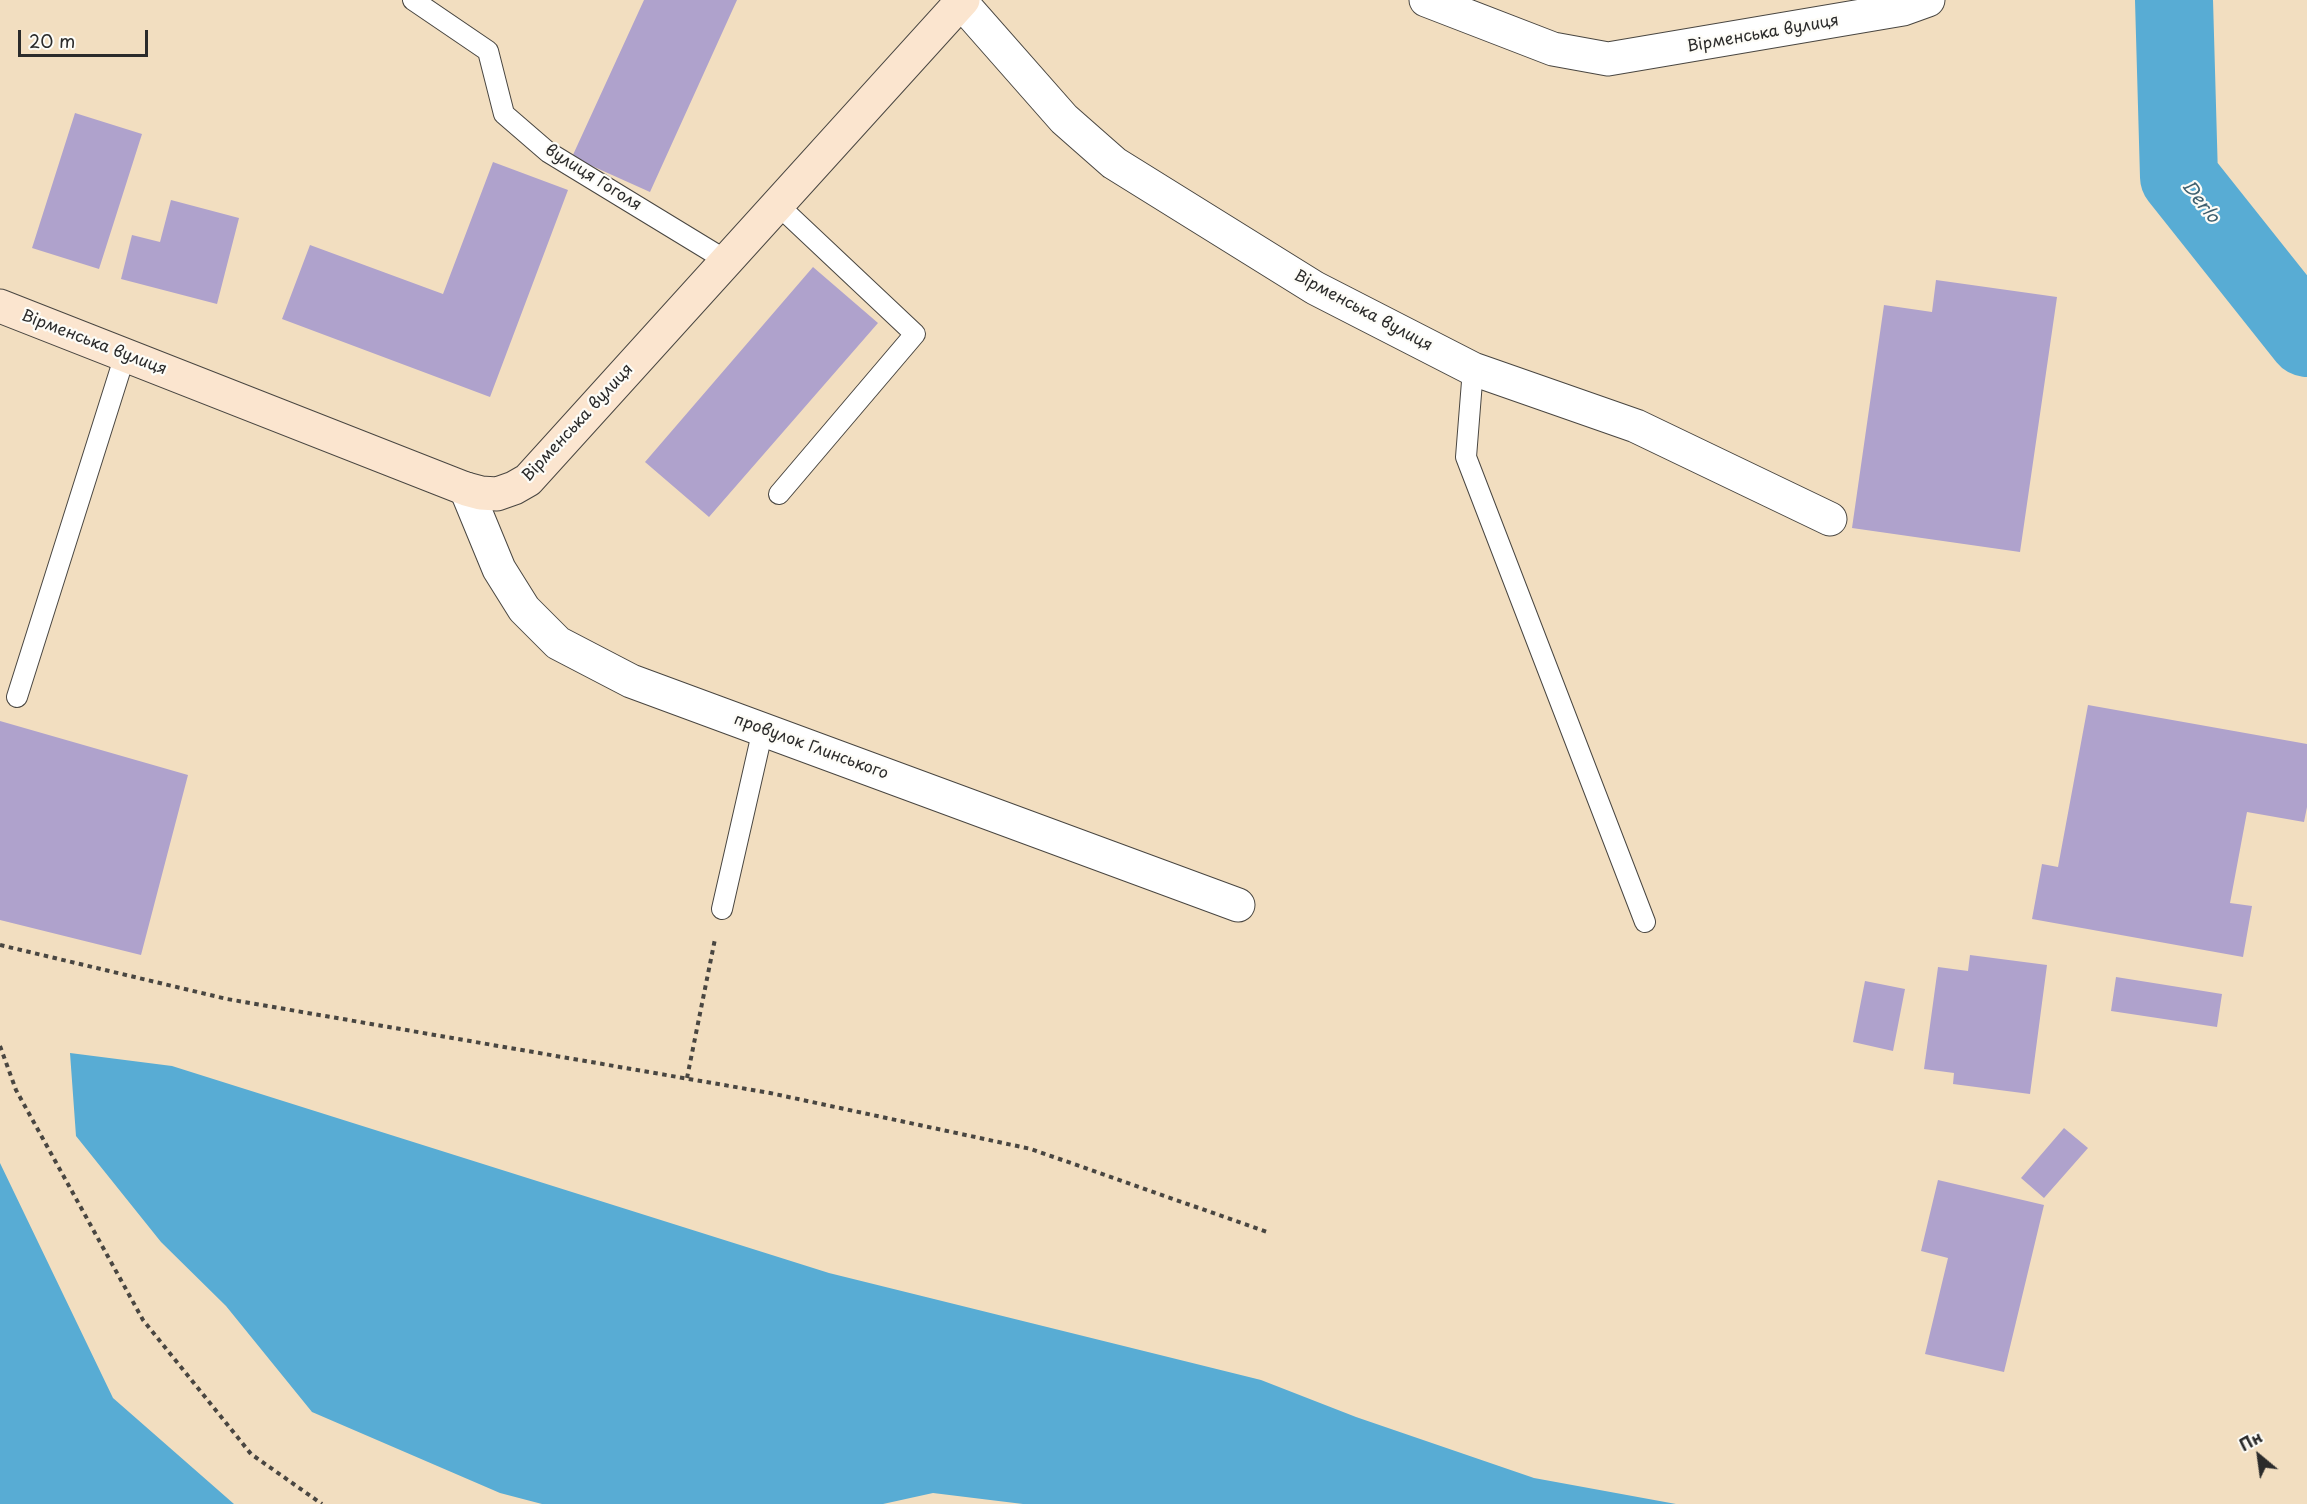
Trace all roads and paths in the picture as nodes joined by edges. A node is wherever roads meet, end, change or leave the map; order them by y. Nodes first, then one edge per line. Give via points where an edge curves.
1 (413, 0) edge
2 (1426, 0) edge
3 (1928, 0) edge
4 (962, 1) edge
5 (777, 205) junction
6 (727, 261) junction
7 (0, 306) edge
8 (125, 355) junction
9 (1473, 369) junction
10 (466, 489) junction
11 (779, 494) dead end
12 (1830, 519) dead end
13 (17, 697) dead end
14 (763, 729) junction
15 (1238, 905) dead end
16 (722, 909) joint
17 (1645, 922) dead end
18 (0, 945) edge
19 (0, 1046) edge
20 (687, 1078) junction
21 (1270, 1233) dead end
22 (322, 1504) edge

1 - 6 lane, вулиця Гоголя via 488,51 504,114 548,152
2 - 3 street, Вірменська вулиця via 1553,49 1608,59 1903,9
4 - 5 main road, Вірменська вулиця
4 - 9 street, Вірменська вулиця via 1064,119 1114,163 1315,288
5 - 6 main road, Вірменська вулиця
5 - 11 lane via 915,334
6 - 10 main road, Вірменська вулиця via 528,480 498,494
7 - 8 main road, Вірменська вулиця
8 - 10 main road, Вірменська вулиця
8 - 13 lane
9 - 12 street, Вірменська вулиця via 1636,426
9 - 17 lane via 1466,457
10 - 14 street, провулок Глинського via 499,569 524,609 558,644 631,681
14 - 15 street, провулок Глинського
14 - 16 lane
16 - 20 path
18 - 20 path via 227,999
19 - 22 path via 15,1090 143,1320 251,1454
20 - 21 path via 1031,1149

